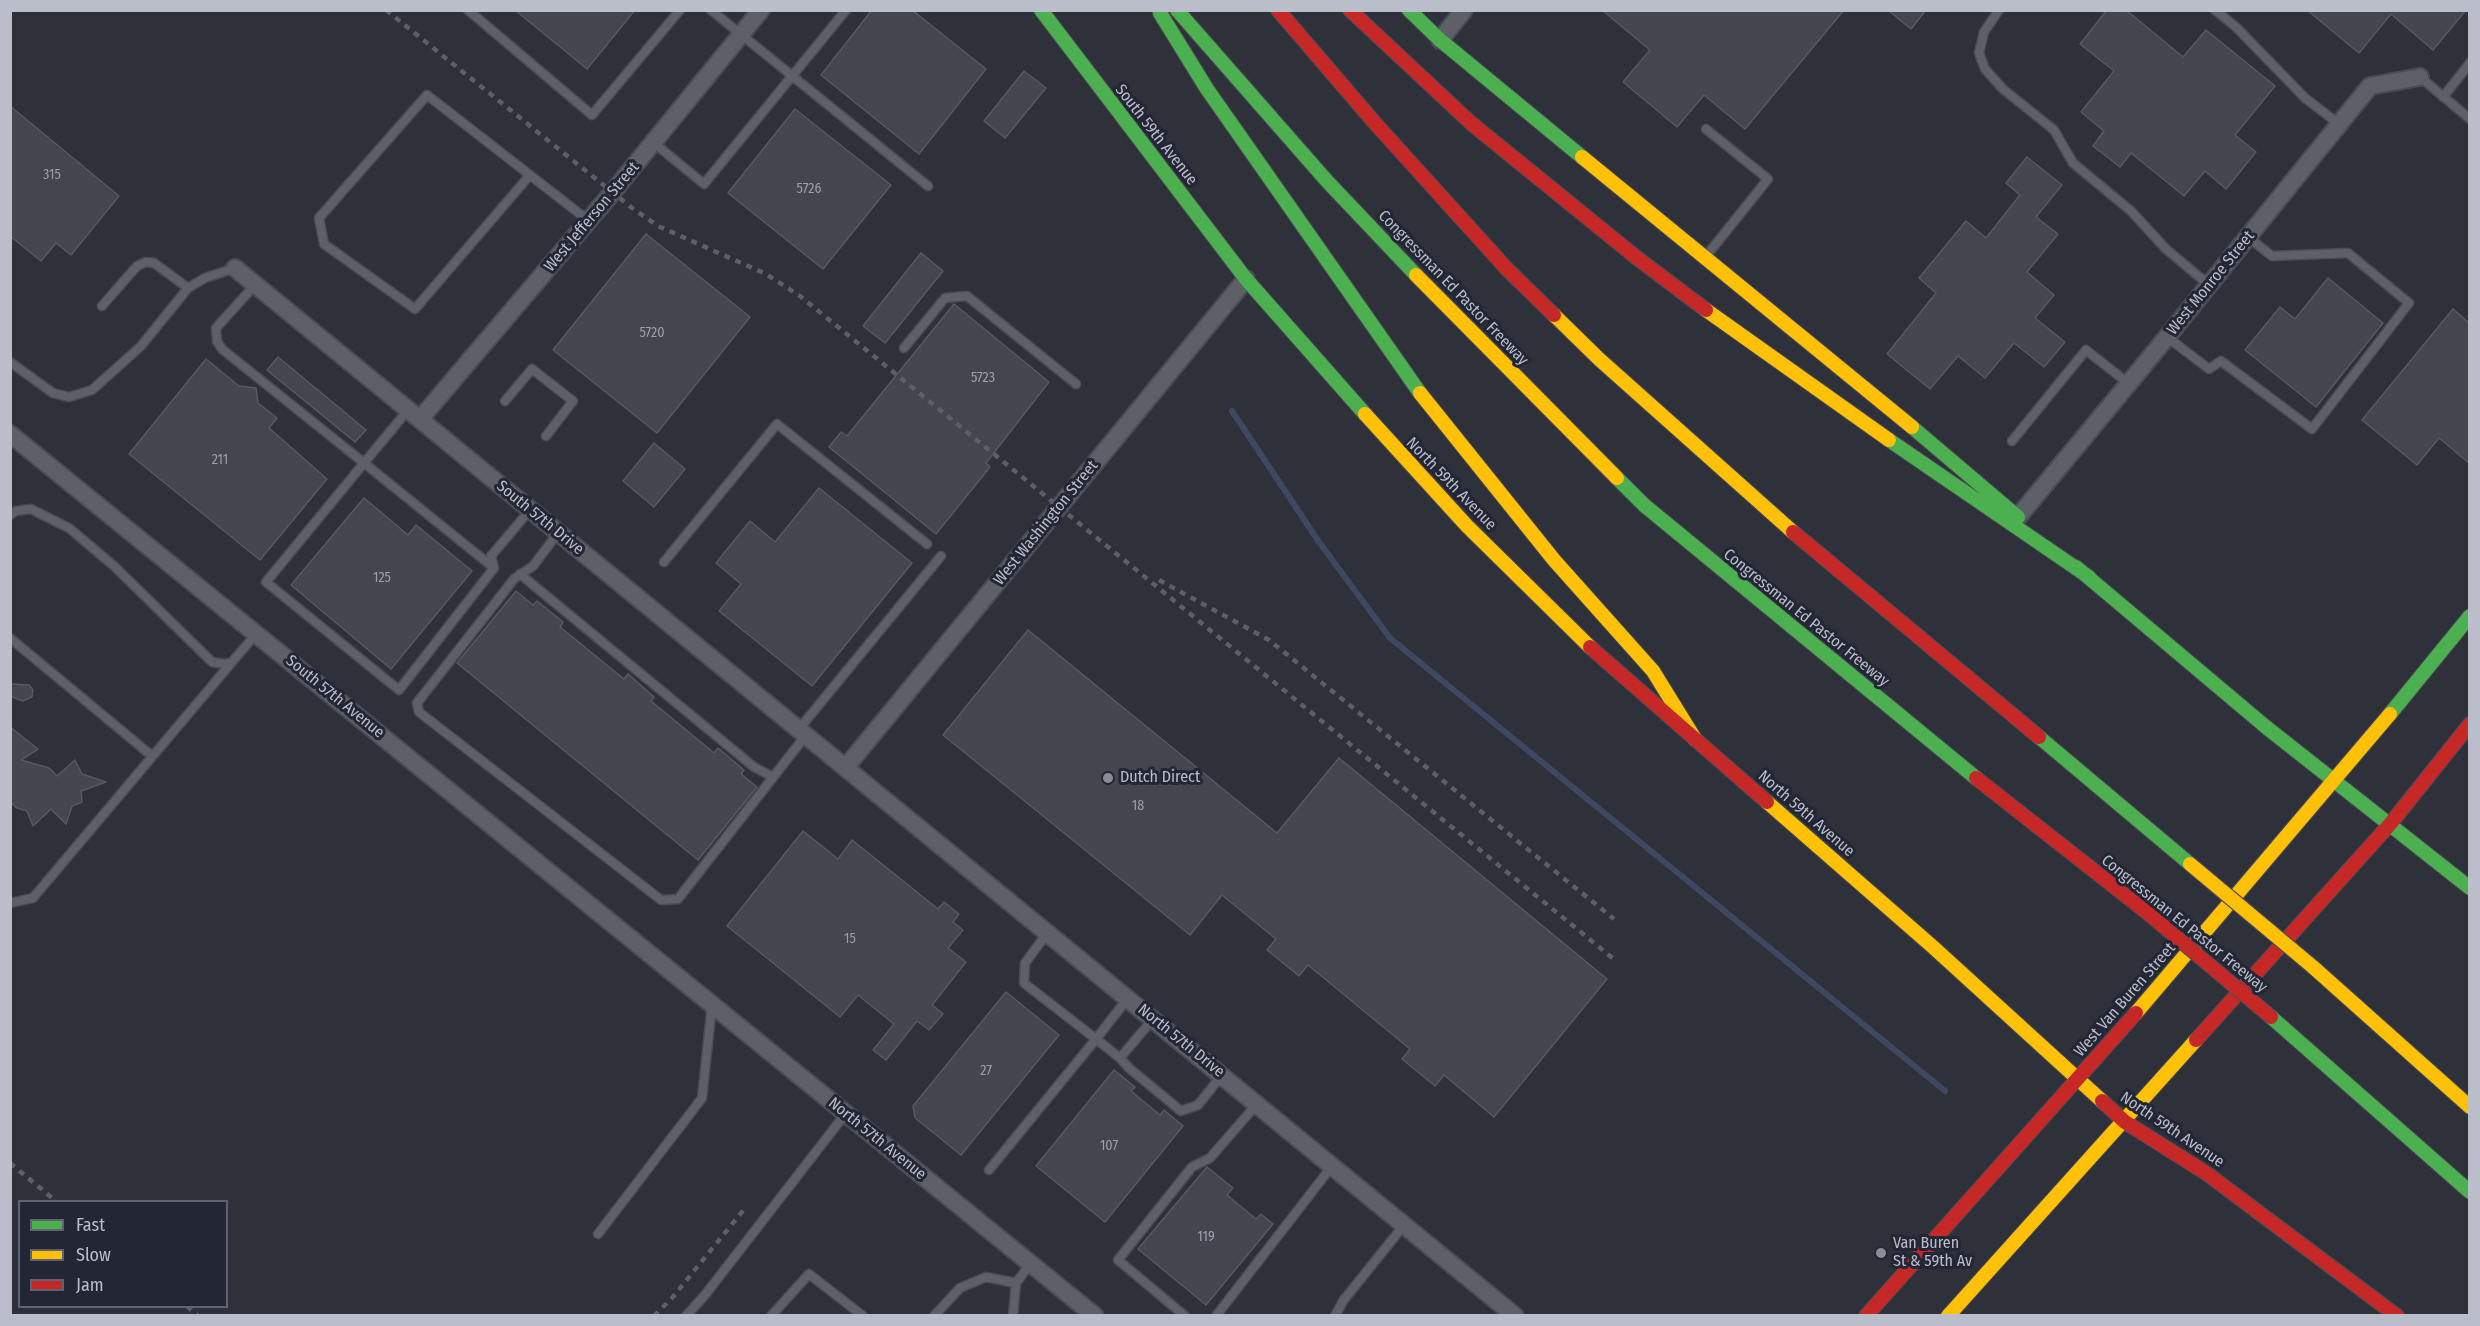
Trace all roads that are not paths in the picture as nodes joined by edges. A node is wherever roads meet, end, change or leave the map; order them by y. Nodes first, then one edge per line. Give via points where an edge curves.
1 (468, 10) edge
2 (680, 10) edge
3 (711, 10) edge
4 (761, 10) edge
5 (846, 10) edge
6 (1041, 10) edge
7 (1159, 10) edge
8 (1178, 10) edge
9 (1278, 10) edge
10 (1350, 10) edge
11 (1408, 10) edge
12 (1464, 10) edge
13 (1999, 10) edge
14 (2215, 10) edge
15 (741, 35) junction
16 (1440, 40) junction
17 (2469, 63) edge
18 (792, 77) junction
19 (2420, 77) joint
20 (2444, 97) junction
21 (2469, 119) edge
22 (2339, 124) junction
23 (1706, 129) dead end
24 (654, 144) junction
25 (530, 175) junction
26 (928, 186) dead end
27 (589, 221) junction
28 (2248, 237) junction
29 (1705, 258) junction
30 (235, 268) joint
31 (1246, 279) junction
32 (255, 285) junction
33 (2209, 285) junction
34 (188, 288) junction
35 (102, 306) dead end
36 (2168, 337) junction
37 (904, 348) dead end
38 (10, 362) edge
39 (2128, 383) junction
40 (1076, 384) dead end
41 (505, 401) dead end
42 (414, 414) junction
43 (546, 436) dead end
44 (12, 438) edge
45 (2012, 441) dead end
46 (364, 463) junction
47 (530, 510) junction
48 (10, 515) edge
49 (2018, 517) junction
50 (558, 533) junction
51 (927, 544) dead end
52 (941, 556) dead end
53 (664, 562) dead end
54 (494, 568) junction
55 (520, 574) junction
56 (2089, 577) junction
57 (2469, 616) edge
58 (257, 634) junction
59 (10, 638) edge
60 (232, 662) junction
61 (2469, 724) edge
62 (803, 732) junction
63 (1695, 739) junction
64 (152, 756) junction
65 (846, 767) junction
66 (773, 777) junction
67 (2337, 781) junction
68 (2391, 823) junction
69 (2469, 888) edge
70 (10, 903) edge
71 (1048, 932) junction
72 (658, 961) joint
73 (1128, 998) junction
74 (712, 1004) junction
75 (1153, 1018) junction
76 (1095, 1039) junction
77 (1120, 1058) junction
78 (1222, 1075) junction
79 (2078, 1080) junction
80 (1257, 1104) junction
81 (2469, 1107) edge
82 (846, 1113) junction
83 (2125, 1122) junction
84 (1332, 1166) junction
85 (989, 1170) dead end
86 (2469, 1192) edge
87 (1404, 1225) junction
88 (598, 1234) dead end
89 (1031, 1263) junction
90 (1016, 1283) junction
91 (686, 1316) edge
92 (771, 1316) edge
93 (863, 1316) edge
94 (934, 1316) edge
95 (1013, 1316) edge
96 (1095, 1316) edge
97 (1185, 1316) edge
98 (1216, 1316) edge
99 (1335, 1316) edge
100 (1515, 1316) edge
101 (1866, 1316) edge
102 (1948, 1316) edge
103 (2397, 1316) edge

1 - 2 lane via 592,115
3 - 15 lane
4 - 15 street, West Jefferson Street
5 - 18 lane
6 - 31 main road, South 59th Avenue
7 - 63 main road via 1207,89 1412,382 1547,552 1653,671
8 - 86 main road, Congressman Ed Pastor Freeway, bridge via 1326,180 1644,505 1947,756 2149,914
9 - 81 main road, bridge via 1506,268 1599,359 1794,533 2313,967
10 - 56 main road via 1472,124 1637,258 1955,487
11 - 16 main road
12 - 16 street
13 - 33 lane via 1984,32 1979,53 1985,69 2003,89 2054,130 2073,163
14 - 22 lane via 2305,98
15 - 18 lane
15 - 24 street, West Jefferson Street
16 - 29 main road
17 - 20 lane
18 - 24 lane via 704,184
18 - 26 lane
19 - 20 lane
19 - 22 street, West Monroe Street via 2370,86
20 - 21 lane
22 - 28 street, West Monroe Street
23 - 29 lane via 1768,179
24 - 27 street, West Jefferson Street
25 - 25 lane via 427,95 319,218 324,244 415,309
25 - 27 lane
27 - 42 street, West Jefferson Street
28 - 33 street, West Monroe Street
28 - 36 lane via 2272,255 2348,253 2409,303 2312,429 2221,361 2209,369
29 - 49 main road
30 - 32 street, South 57th Drive
30 - 34 lane
31 - 63 main road, North 59th Avenue via 1467,526 1580,638
31 - 65 street, West Washington Street
32 - 42 street, South 57th Drive
32 - 46 lane via 216,328 217,341
33 - 36 street, West Monroe Street
34 - 35 lane via 154,263 146,262 137,266
34 - 38 lane via 141,346 92,390 69,397 53,393
36 - 39 street, West Monroe Street
37 - 40 lane via 945,298 967,296
39 - 45 lane via 2086,350
39 - 49 street, West Monroe Street
41 - 43 lane via 532,369 573,401
42 - 46 lane
42 - 47 street, South 57th Drive
44 - 58 street, South 57th Avenue
46 - 54 lane
46 - 54 lane via 266,582 399,690
47 - 50 street, South 57th Drive
47 - 54 lane via 491,556
48 - 60 lane via 31,509 69,528 172,620 212,662
49 - 56 main road
50 - 55 lane via 533,566
50 - 62 street, South 57th Drive
51 - 53 lane via 777,424
52 - 62 lane
55 - 66 lane via 754,767
55 - 66 lane via 417,703 419,712 661,900 678,899
56 - 67 main road via 2266,727
57 - 67 main road, West Van Buren Street
58 - 60 lane
58 - 72 street, South 57th Avenue
59 - 64 lane
60 - 64 lane
61 - 68 main road
62 - 65 street, South 57th Drive
62 - 66 lane
63 - 79 main road, North 59th Avenue
64 - 70 lane via 33,898
65 - 71 street, North 57th Drive
67 - 68 main road
67 - 79 main road, West Van Buren Street
68 - 69 main road
68 - 83 main road
71 - 73 street, North 57th Drive
71 - 76 lane via 1025,963 1024,983
72 - 74 street, North 57th Avenue
73 - 75 street, North 57th Drive
73 - 76 lane
74 - 82 street, North 57th Avenue
74 - 88 lane via 702,1098
75 - 77 lane
75 - 78 street, North 57th Drive
76 - 77 lane
76 - 85 lane
77 - 78 lane via 1181,1111 1198,1105
78 - 80 street, North 57th Drive
79 - 83 main road, North 59th Avenue
79 - 101 main road, West Van Buren Street
80 - 84 street, North 57th Drive
80 - 97 lane via 1210,1158 1192,1167 1118,1260
82 - 89 street, North 57th Avenue
82 - 91 lane
83 - 102 main road
83 - 103 main road, North 59th Avenue via 2206,1173
84 - 87 street, North 57th Drive
84 - 98 lane
87 - 99 lane
87 - 100 street, North 57th Drive
89 - 90 lane
89 - 96 street, North 57th Avenue
90 - 94 lane via 986,1277 960,1288
90 - 95 lane
92 - 93 lane via 809,1274

